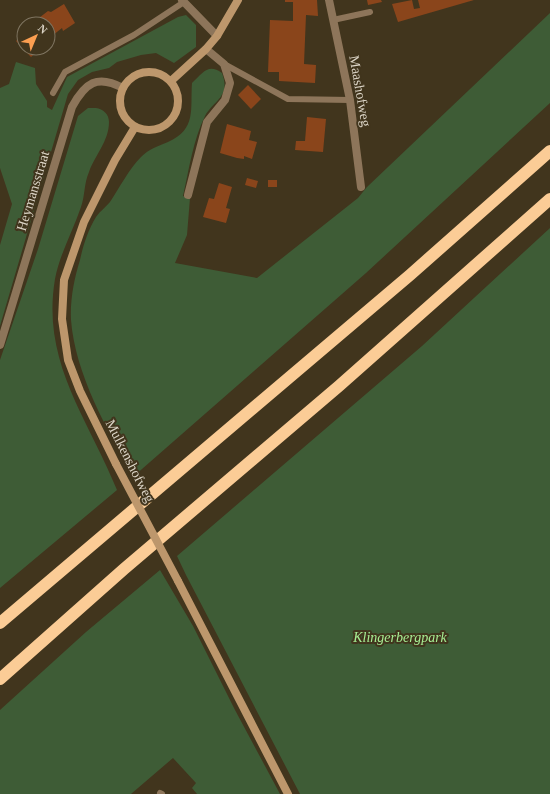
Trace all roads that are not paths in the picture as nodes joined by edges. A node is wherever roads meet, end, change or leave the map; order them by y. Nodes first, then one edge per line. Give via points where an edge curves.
1 (238, 0) edge
2 (330, 0) edge
3 (183, 1) edge
4 (370, 12) dead end
5 (333, 20) junction
6 (217, 36) junction
7 (206, 49) junction
8 (224, 64) junction
9 (171, 81) junction
10 (123, 88) junction
11 (54, 93) dead end
12 (350, 100) junction
13 (135, 127) junction
14 (550, 146) edge
15 (550, 151) edge
16 (530, 169) junction
17 (361, 187) dead end
18 (188, 195) dead end
19 (550, 199) edge
20 (0, 345) edge
21 (0, 623) edge
22 (0, 679) edge
23 (288, 794) edge

1 - 6 street
2 - 5 street, Maashofweg
3 - 6 street
3 - 11 lane via 134,35 65,72
4 - 5 lane
5 - 12 street, Maashofweg
6 - 7 street
7 - 8 street
7 - 9 street
8 - 12 lane via 288,99
8 - 18 street via 230,83 225,100 207,122
9 - 10 street via 164,75 145,72 128,80
9 - 13 street via 176,89 178,102 175,116 170,123 154,131 144,131
10 - 13 street via 120,96 121,110 128,122
10 - 20 street, Heymansstraat via 102,80 91,84 80,93 72,106
12 - 17 street, Maashofweg
13 - 23 street, Mulkenshofweg, bridge via 115,160 84,222 64,280 62,319 68,360 80,391 116,464
14 - 16 highway
15 - 16 highway
16 - 21 highway via 404,281
19 - 22 highway via 340,386 124,569

